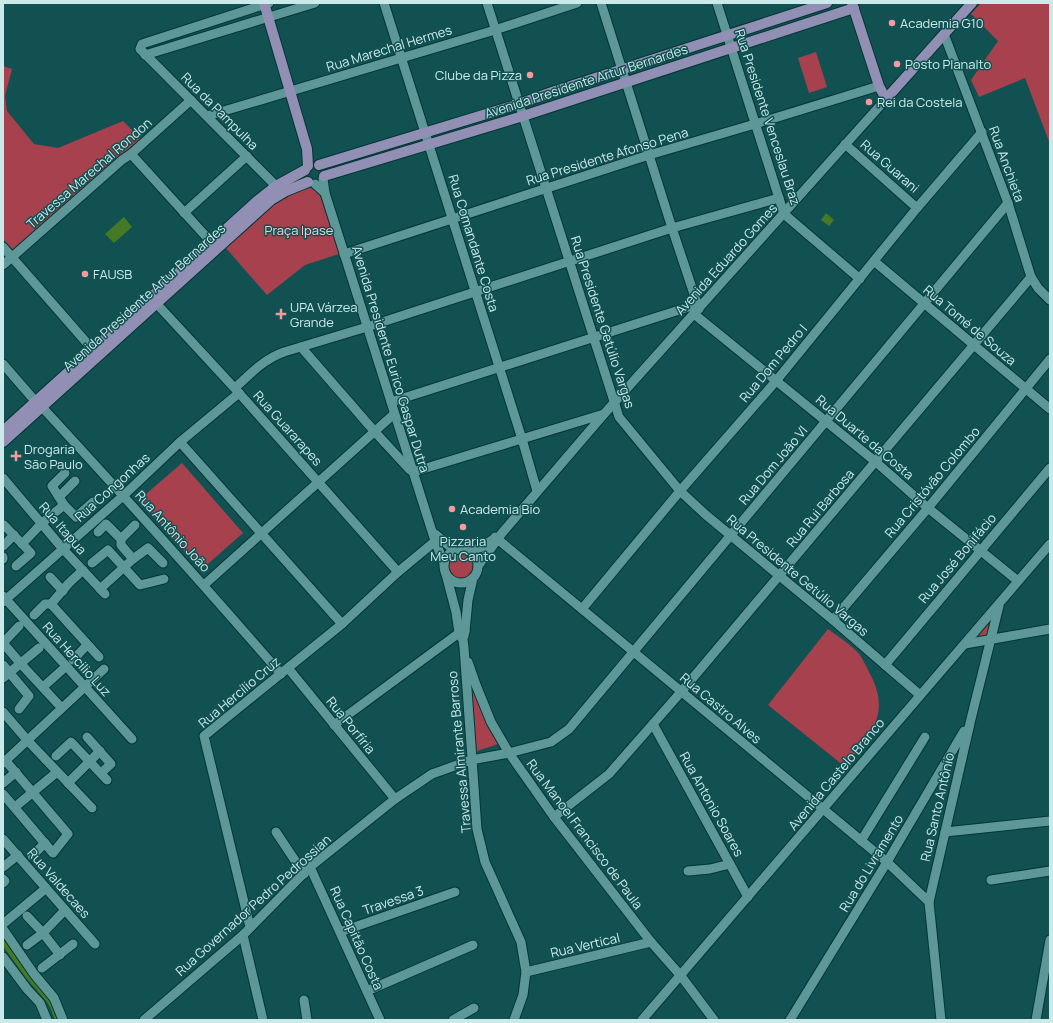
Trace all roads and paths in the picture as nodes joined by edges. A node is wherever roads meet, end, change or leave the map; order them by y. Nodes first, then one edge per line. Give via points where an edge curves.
1 (315, 3) edge
2 (384, 3) edge
3 (487, 3) edge
4 (577, 3) edge
5 (601, 3) edge
6 (717, 3) edge
7 (827, 3) edge
8 (972, 3) edge
9 (266, 4) edge
10 (853, 6) edge
11 (269, 17) junction
12 (495, 30) junction
13 (944, 34) junction
14 (727, 36) junction
15 (731, 48) junction
16 (145, 55) junction
17 (401, 57) junction
18 (622, 70) junction
19 (626, 81) junction
20 (879, 86) junction
21 (291, 91) junction
22 (886, 99) junction
23 (191, 100) junction
24 (519, 104) junction
25 (207, 116) junction
26 (523, 116) junction
27 (755, 124) junction
28 (982, 132) junction
29 (426, 133) junction
30 (429, 144) junction
31 (845, 144) junction
32 (131, 154) junction
33 (649, 155) junction
34 (247, 156) junction
35 (312, 166) junction
36 (317, 180) junction
37 (276, 186) junction
38 (546, 188) junction
39 (779, 198) junction
40 (1008, 203) junction
41 (917, 208) junction
42 (184, 213) junction
43 (784, 214) junction
44 (453, 218) junction
45 (672, 228) junction
46 (211, 242) junction
47 (3, 247) edge
48 (344, 254) junction
49 (12, 257) junction
50 (569, 261) junction
51 (874, 261) junction
52 (3, 265) edge
53 (1031, 277) junction
54 (860, 278) junction
55 (475, 292) junction
56 (1050, 300) edge
57 (156, 303) junction
58 (924, 303) junction
59 (697, 309) junction
60 (367, 327) junction
61 (593, 338) junction
62 (974, 345) junction
63 (301, 347) junction
64 (93, 350) junction
65 (1050, 359) edge
66 (3, 364) edge
67 (499, 368) junction
68 (776, 381) junction
69 (1026, 389) junction
70 (237, 390) junction
71 (391, 402) junction
72 (614, 404) junction
73 (39, 405) junction
74 (1050, 409) edge
75 (394, 414) junction
76 (604, 414) junction
77 (826, 421) junction
78 (3, 431) edge
79 (375, 432) junction
80 (522, 439) junction
81 (3, 442) edge
82 (180, 442) junction
83 (876, 462) junction
84 (1050, 468) edge
85 (413, 472) junction
86 (65, 474) dead end
87 (3, 478) edge
88 (75, 481) dead end
89 (319, 482) junction
90 (538, 491) junction
91 (680, 491) junction
92 (124, 495) junction
93 (59, 497) junction
94 (93, 502) dead end
95 (64, 505) junction
96 (928, 508) junction
97 (42, 523) junction
98 (3, 526) edge
99 (135, 526) dead end
100 (98, 532) dead end
101 (261, 534) junction
102 (14, 535) junction
103 (498, 536) junction
104 (731, 536) junction
105 (436, 537) junction
106 (120, 539) junction
107 (22, 544) junction
108 (1050, 544) edge
109 (3, 546) edge
110 (63, 549) junction
111 (454, 550) junction
112 (980, 550) junction
113 (470, 551) junction
114 (133, 559) junction
115 (92, 563) dead end
116 (444, 563) junction
117 (163, 564) dead end
118 (16, 566) dead end
119 (478, 566) junction
120 (124, 567) junction
121 (83, 570) junction
122 (398, 572) junction
123 (446, 574) junction
124 (779, 576) junction
125 (50, 577) dead end
126 (473, 578) junction
127 (164, 579) dead end
128 (1018, 581) junction
129 (204, 585) junction
130 (63, 591) junction
131 (4, 599) edge
132 (1000, 603) junction
133 (51, 604) junction
134 (582, 610) junction
135 (34, 616) dead end
136 (833, 620) junction
137 (342, 624) junction
138 (19, 626) dead end
139 (1050, 629) edge
140 (463, 638) junction
141 (991, 640) junction
142 (3, 643) edge
143 (965, 644) junction
144 (87, 645) junction
145 (39, 648) dead end
146 (633, 652) junction
147 (98, 657) dead end
148 (73, 660) dead end
149 (21, 664) junction
150 (3, 665) edge
151 (885, 666) junction
152 (104, 669) dead end
153 (62, 670) dead end
154 (284, 671) junction
155 (6, 676) edge
156 (43, 687) junction
157 (85, 688) junction
158 (682, 692) junction
159 (920, 695) junction
160 (58, 704) dead end
161 (19, 708) dead end
162 (3, 712) edge
163 (971, 719) junction
164 (653, 724) junction
165 (334, 725) junction
166 (87, 737) dead end
167 (925, 737) dead end
168 (132, 739) dead end
169 (28, 741) junction
170 (100, 751) junction
171 (509, 753) junction
172 (56, 756) dead end
173 (471, 760) junction
174 (4, 762) edge
175 (89, 762) junction
176 (16, 772) junction
177 (57, 772) junction
178 (3, 783) edge
179 (68, 783) junction
180 (33, 792) junction
181 (3, 794) edge
182 (395, 798) junction
183 (9, 806) edge
184 (92, 808) dead end
185 (823, 809) junction
186 (554, 817) junction
187 (1050, 821) edge
188 (276, 832) dead end
189 (945, 832) junction
190 (3, 839) edge
191 (861, 841) junction
192 (45, 843) junction
193 (18, 855) junction
194 (32, 856) dead end
195 (887, 862) junction
196 (730, 864) junction
197 (3, 866) edge
198 (307, 870) junction
199 (688, 871) dead end
200 (1050, 871) edge
201 (3, 879) edge
202 (992, 880) dead end
203 (3, 883) edge
204 (45, 889) junction
205 (455, 892) dead end
206 (748, 897) junction
207 (929, 902) junction
208 (66, 910) junction
209 (27, 916) dead end
210 (3, 924) edge
211 (3, 929) edge
212 (247, 931) junction
213 (340, 932) junction
214 (43, 933) junction
215 (1050, 940) edge
216 (652, 942) junction
217 (73, 944) dead end
218 (95, 944) dead end
219 (27, 945) dead end
220 (473, 945) dead end
221 (60, 955) junction
222 (3, 957) edge
223 (42, 968) dead end
224 (526, 972) junction
225 (1047, 975) edge
226 (681, 976) junction
227 (367, 991) junction
228 (304, 1000) dead end
229 (474, 1008) dead end
230 (149, 1018) edge
231 (47, 1020) edge
232 (63, 1020) edge
233 (263, 1020) edge
234 (307, 1020) edge
235 (380, 1020) edge
236 (454, 1020) edge
237 (514, 1020) edge
238 (642, 1020) edge
239 (714, 1020) edge
240 (790, 1020) edge
241 (941, 1020) edge
242 (1036, 1020) edge

1 - 11 street
2 - 17 street, Rua Comandante Costa
3 - 12 street, Rua Presidente Getúlio Vargas
4 - 12 street, Rua Marechal Hermes
5 - 18 street
6 - 14 street, Rua Presidente Venceslau Braz
7 - 14 main road, Avenida Presidente Artur Bernardes
8 - 13 main road, Avenida Eduardo Gomes
9 - 11 main road
9 - 16 street via 142,44 140,49
10 - 15 main road, Avenida Presidente Artur Bernardes
10 - 20 main road
11 - 16 street
11 - 21 main road
12 - 17 street, Rua Marechal Hermes
12 - 24 street, Rua Presidente Getúlio Vargas
13 - 22 main road, Avenida Eduardo Gomes
13 - 28 street, Rua Anchieta
14 - 15 street, Rua Presidente Venceslau Braz
14 - 18 main road, Avenida Presidente Artur Bernardes
15 - 19 main road, Avenida Presidente Artur Bernardes
15 - 27 street, Rua Presidente Venceslau Braz
16 - 23 street, Rua da Pampulha
17 - 21 street, Rua Marechal Hermes
17 - 29 street, Rua Comandante Costa
18 - 19 street
18 - 24 main road, Avenida Presidente Artur Bernardes
19 - 26 main road, Avenida Presidente Artur Bernardes
19 - 33 street
20 - 22 main road
20 - 27 street, Rua Presidente Afonso Pena
21 - 25 street, Rua Marechal Hermes
21 - 35 main road
22 - 31 street, Avenida Eduardo Gomes
23 - 25 street, Rua da Pampulha
23 - 32 street, Travessa Marechal Rondon
24 - 26 street, Rua Presidente Getúlio Vargas
24 - 29 main road, Avenida Presidente Artur Bernardes
25 - 34 street, Rua da Pampulha
26 - 30 main road, Avenida Presidente Artur Bernardes
26 - 38 street, Rua Presidente Getúlio Vargas
27 - 33 street, Rua Presidente Afonso Pena
27 - 39 street, Rua Presidente Venceslau Braz
28 - 40 street, Rua Anchieta
28 - 41 street, Rua Dom Pedro I
29 - 30 street, Rua Comandante Costa
29 - 35 main road, Avenida Presidente Artur Bernardes
30 - 36 main road, Avenida Presidente Artur Bernardes
30 - 44 street, Rua Comandante Costa
31 - 41 street, Rua Guarani
31 - 43 street, Avenida Eduardo Gomes
32 - 42 street
32 - 49 street, Travessa Marechal Rondon
33 - 38 street, Rua Presidente Afonso Pena
33 - 45 street
34 - 37 street, Rua da Pampulha
34 - 42 street
35 - 36 main road via 323,169
35 - 36 main road via 304,177
35 - 37 main road, Avenida Presidente Artur Bernardes
36 - 48 street, Avenida Presidente Eurico Gaspar Dutra via 325,193
36 - 57 main road, Avenida Presidente Artur Bernardes via 286,191 271,200
37 - 46 main road, Avenida Presidente Artur Bernardes
38 - 44 street, Rua Presidente Afonso Pena
38 - 50 street, Rua Presidente Getúlio Vargas
39 - 43 street, Rua Presidente Venceslau Braz
39 - 45 street, Rua Congonhas
40 - 53 street, Rua Anchieta
40 - 58 street, Rua Dom João VI
41 - 51 street, Rua Dom Pedro I
42 - 46 street
43 - 54 street, Rua Presidente Venceslau Braz
43 - 59 street, Avenida Eduardo Gomes
44 - 48 street, Rua Presidente Afonso Pena
44 - 55 street, Rua Comandante Costa
45 - 50 street, Rua Congonhas
45 - 59 street
46 - 64 main road, Avenida Presidente Artur Bernardes
47 - 49 street
48 - 60 street, Avenida Presidente Eurico Gaspar Dutra
49 - 52 street, Travessa Marechal Rondon
49 - 64 street
50 - 55 street, Rua Congonhas
50 - 61 street, Rua Presidente Getúlio Vargas
51 - 54 street, Rua Dom Pedro I
51 - 58 street, Rua Tomé de Souza
53 - 56 street, Rua Anchieta
53 - 62 street, Rua Rui Barbosa
54 - 68 street, Rua Dom Pedro I
55 - 60 street, Rua Congonhas
55 - 67 street, Rua Comandante Costa
57 - 70 street, Rua Guararapes
57 - 73 main road, Avenida Presidente Artur Bernardes
58 - 62 street, Rua Tomé de Souza
58 - 77 street, Rua Dom João VI
59 - 61 street
59 - 68 street, Rua Duarte da Costa
59 - 72 street, Avenida Eduardo Gomes
60 - 63 street, Rua Congonhas
60 - 71 street, Avenida Presidente Eurico Gaspar Dutra
61 - 67 street
61 - 72 street, Rua Presidente Getúlio Vargas
62 - 69 street, Rua Tomé de Souza
62 - 83 street, Rua Rui Barbosa
63 - 70 street, Rua Congonhas via 269,358
63 - 79 street
64 - 73 main road, Avenida Presidente Artur Bernardes
65 - 69 street, Rua Cristóvão Colombo
66 - 73 street, Rua Antônio João
67 - 71 street
67 - 80 street, Rua Comandante Costa
68 - 77 street, Rua Duarte da Costa
68 - 91 street, Rua Dom Pedro I
69 - 74 street, Rua Tomé de Souza
69 - 96 street, Rua Cristóvão Colombo
70 - 82 street, Rua Congonhas
70 - 89 street, Rua Guararapes
71 - 75 street, Avenida Presidente Eurico Gaspar Dutra
72 - 76 street, Avenida Eduardo Gomes
72 - 91 street, Rua Presidente Getúlio Vargas via 619,417
73 - 78 main road, Avenida Presidente Artur Bernardes
73 - 81 main road, Avenida Presidente Artur Bernardes
73 - 92 street, Rua Antônio João
75 - 79 street
75 - 85 street, Avenida Presidente Eurico Gaspar Dutra
76 - 80 street
76 - 90 street, Avenida Eduardo Gomes
77 - 83 street, Rua Duarte da Costa
77 - 104 street, Rua Dom João VI
79 - 85 street
79 - 89 street
80 - 85 street
80 - 90 street, Rua Comandante Costa
82 - 92 street, Rua Congonhas
82 - 101 street
83 - 96 street, Rua Duarte da Costa
83 - 124 street, Rua Rui Barbosa
84 - 112 street, Rua José Bonifácio
85 - 105 street, Avenida Presidente Eurico Gaspar Dutra
86 - 93 street via 52,486
87 - 97 street, Rua Itapua
88 - 93 street
89 - 101 street
89 - 122 street, Rua Guararapes
90 - 103 street, Avenida Eduardo Gomes
91 - 104 street, Rua Presidente Getúlio Vargas
91 - 134 street, Rua Dom Pedro I
92 - 110 street, Rua Congonhas
92 - 129 street, Rua Antônio João
93 - 95 street
94 - 95 street via 76,517
95 - 97 street
96 - 112 street, Rua Duarte da Costa
96 - 136 street, Rua Cristóvão Colombo
97 - 107 street
97 - 110 street, Rua Itapua
98 - 102 street
99 - 106 street
100 - 106 street via 106,524
101 - 129 street
101 - 137 street
102 - 107 street
102 - 109 street
103 - 113 street via 482,547
103 - 119 street, Avenida Eduardo Gomes
103 - 134 street, Rua Castro Alves
104 - 124 street, Rua Presidente Getúlio Vargas
104 - 146 street, Rua Dom João VI
105 - 111 street
105 - 116 street, Avenida Presidente Eurico Gaspar Dutra
105 - 122 street, Rua Hercílio Cruz
106 - 114 street via 121,545
107 - 118 street via 30,553
108 - 128 street, Avenida Castelo Branco
110 - 121 street, Rua Itapua
110 - 131 street, Rua Congonhas
111 - 113 street
111 - 116 street
112 - 128 street, Rua Duarte da Costa
112 - 151 street, Rua José Bonifácio
113 - 119 street via 476,557
114 - 117 street via 148,548
114 - 120 street
115 - 120 street via 108,550
116 - 123 street
119 - 126 street
120 - 121 street, Rua Itapua via 102,592
120 - 127 street via 140,585
121 - 130 street
122 - 137 street, Rua Hercílio Cruz
123 - 126 street via 456,582 465,582
123 - 140 street
124 - 136 street, Rua Presidente Getúlio Vargas
124 - 158 street, Rua Rui Barbosa
125 - 130 street
126 - 140 street
128 - 132 street, Avenida Castelo Branco
129 - 154 street, Rua Antônio João
130 - 133 street
131 - 157 street, Rua Hercilio Luz
132 - 141 street, Rua Santo Antônio
132 - 143 street, Avenida Castelo Branco
133 - 135 street via 45,604
133 - 144 street
134 - 146 street, Rua Castro Alves
136 - 151 street, Rua Presidente Getúlio Vargas
137 - 154 street, Rua Hercílio Cruz
138 - 142 street
139 - 141 street
140 - 165 street
140 - 171 street, Rua Manoel Francisco de Paula via 476,685
140 - 173 street, Travessa Almirante Barroso
141 - 143 street
141 - 163 street, Rua Santo Antônio
142 - 149 street
143 - 159 street, Avenida Castelo Branco
144 - 147 street
144 - 148 street
145 - 149 street
146 - 158 street, Rua Castro Alves
146 - 171 street, Rua Dom João VI via 569,729 551,742
149 - 155 street
149 - 156 street
150 - 155 street
151 - 159 street, Rua Presidente Getúlio Vargas
152 - 157 street
153 - 156 street
154 - 165 street, Rua Porfíria
154 - 212 street, Rua Hercílio Cruz via 204,736
155 - 161 street via 29,696
156 - 160 street
157 - 168 street, Rua Hercilio Luz
157 - 169 street
158 - 164 street, Rua Rui Barbosa
158 - 185 street, Rua Castro Alves
159 - 185 street, Avenida Castelo Branco
162 - 169 street
163 - 189 street, Rua Santo Antônio
163 - 195 street, Rua do Livramento
164 - 186 street, Rua Rui Barbosa via 609,774
164 - 196 street, Rua Antonio Soares
165 - 182 street, Rua Porfíria
166 - 170 street
167 - 191 street
169 - 174 street
169 - 177 street
170 - 175 street
170 - 175 street via 111,764 104,777
171 - 173 street, Rua Governador Pedro Pedrossian
171 - 186 street, Rua Manoel Francisco de Paula
172 - 175 street via 71,742
173 - 182 street, Rua Governador Pedro Pedrossian via 432,774
173 - 224 street, Travessa Almirante Barroso via 477,829 485,862 521,942
174 - 176 street
175 - 179 street
176 - 178 street
176 - 180 street
177 - 179 street
177 - 180 street
179 - 184 street
180 - 183 street
180 - 192 street via 68,834 53,853
181 - 183 street
182 - 198 street, Rua Governador Pedro Pedrossian
183 - 192 street
185 - 191 street, Rua Castro Alves
185 - 206 street, Avenida Castelo Branco
186 - 216 street, Rua Manoel Francisco de Paula
187 - 189 street
188 - 198 street, Rua Capitão Costa
189 - 207 street, Rua Santo Antônio
190 - 193 street, Rua Valdecaes
191 - 195 street, Rua Castro Alves
192 - 194 street
193 - 197 street
193 - 204 street, Rua Valdecaes
195 - 207 street, Rua Castro Alves
195 - 240 street, Rua do Livramento
196 - 199 street
196 - 206 street, Rua Antonio Soares
198 - 212 street, Rua Governador Pedro Pedrossian
198 - 213 street, Rua Capitão Costa
200 - 202 street
201 - 203 street
204 - 208 street, Rua Valdecaes
204 - 210 street
205 - 213 street, Travessa 3
206 - 226 street, Avenida Castelo Branco
207 - 241 street, Rua Santo Antônio
208 - 214 street
208 - 218 street, Rua Valdecaes
209 - 214 street
211 - 232 street via 54,998
212 - 230 street, Rua Governador Pedro Pedrossian
212 - 233 street
213 - 227 street, Rua Capitão Costa
214 - 219 street
214 - 221 street
215 - 225 street
216 - 224 street, Rua Vertical
216 - 226 street, Rua Manoel Francisco de Paula
217 - 221 street
220 - 227 street
221 - 223 street
222 - 231 street via 40,1004
224 - 237 street, Travessa Almirante Barroso via 524,995
225 - 242 street
226 - 238 street, Avenida Castelo Branco
226 - 239 street, Rua Manoel Francisco de Paula
227 - 235 street, Rua Capitão Costa
228 - 234 street
229 - 236 street

